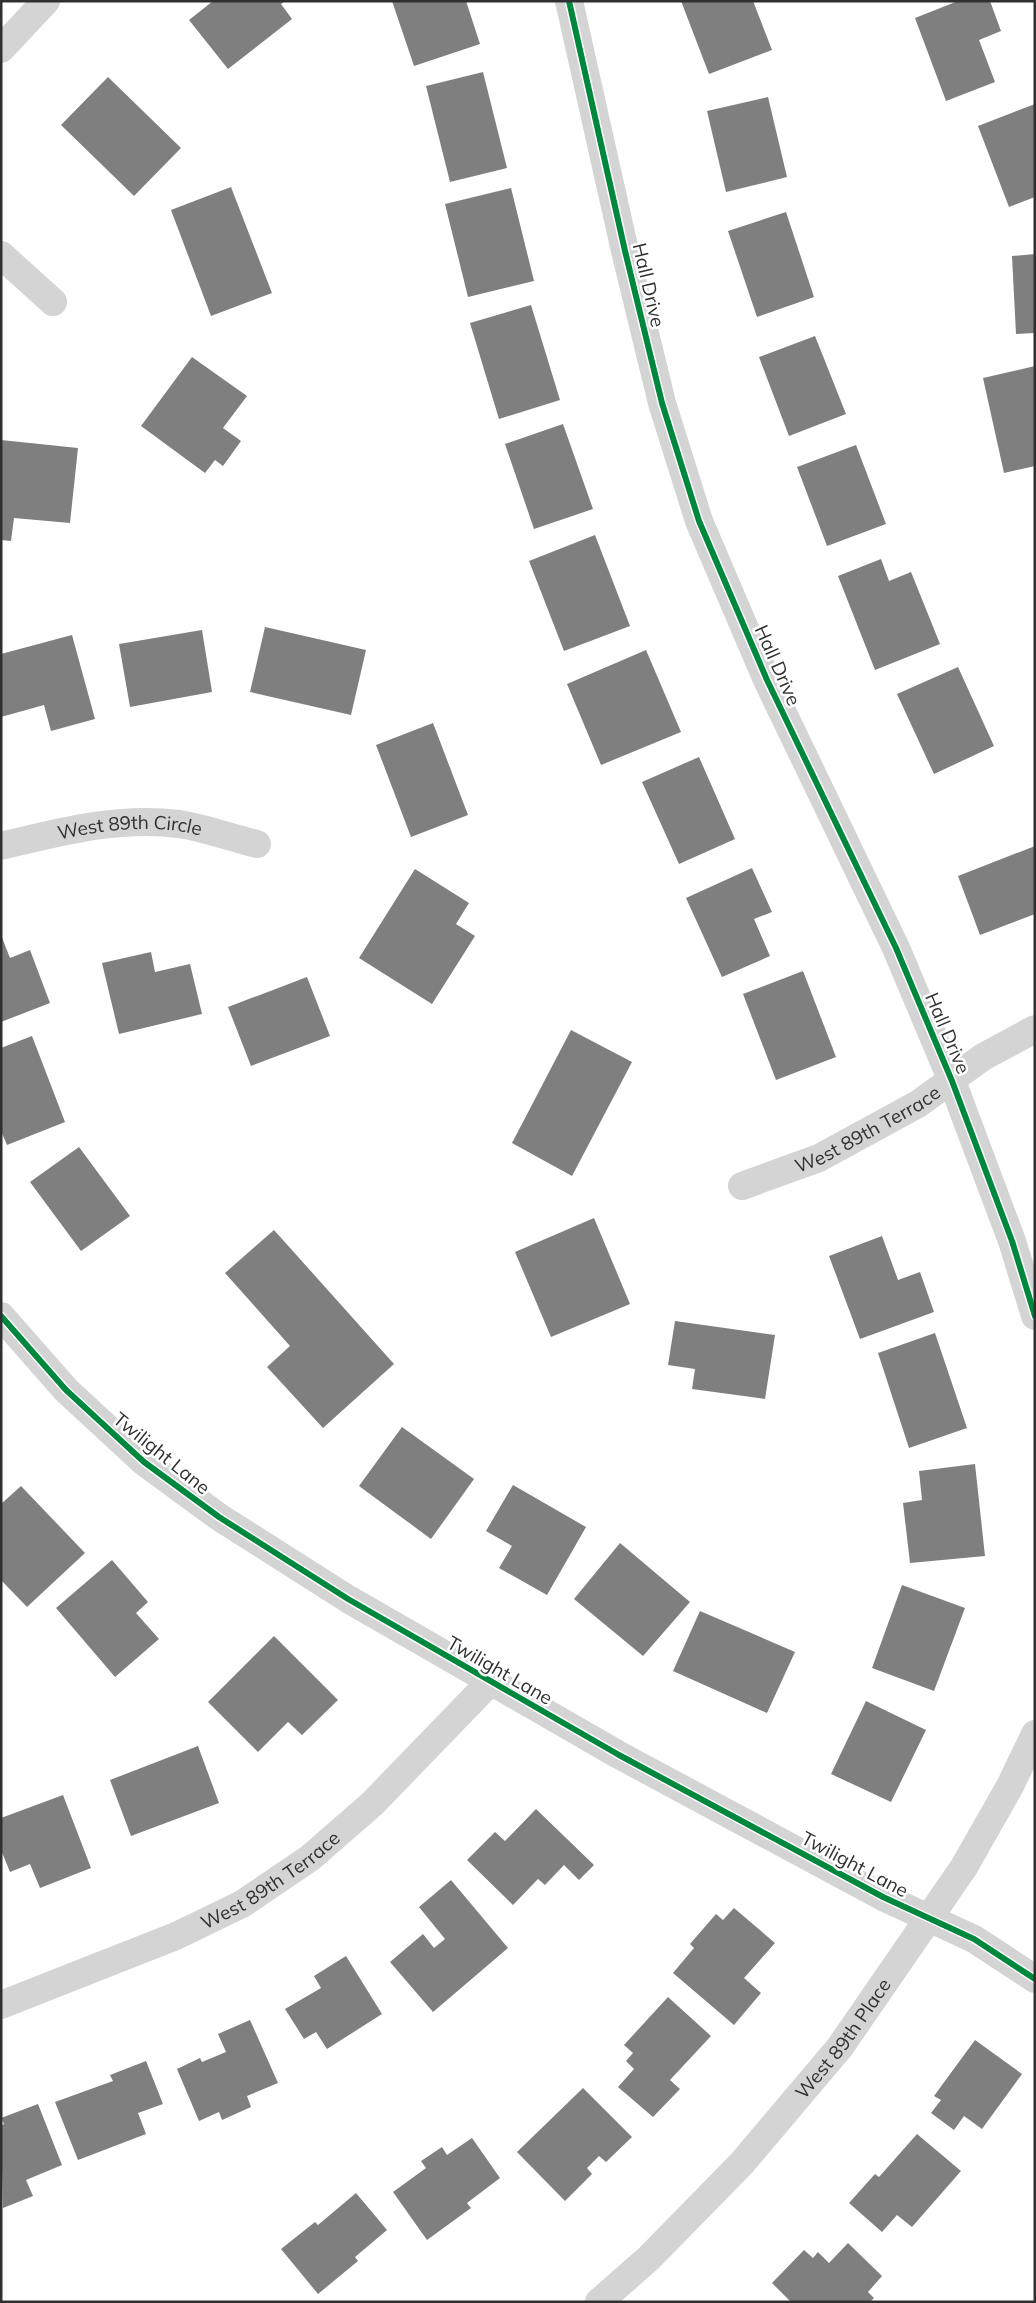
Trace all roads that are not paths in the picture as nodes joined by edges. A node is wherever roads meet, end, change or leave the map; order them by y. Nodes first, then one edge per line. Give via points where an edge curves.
1 (46, 1) edge
2 (570, 1) edge
3 (1, 49) edge
4 (1, 255) edge
5 (53, 302) dead end
6 (257, 844) dead end
7 (1, 846) edge
8 (1035, 1029) edge
9 (952, 1081) junction
10 (742, 1186) dead end
11 (1, 1316) edge
12 (1035, 1316) edge
13 (490, 1682) junction
14 (1035, 1734) edge
15 (929, 1918) junction
16 (1035, 1979) edge
17 (1, 2005) edge
18 (599, 2302) edge

1 - 3 street
2 - 9 street, Hall Drive via 662,404 699,520 767,680 896,948
4 - 5 street
6 - 7 street, West 89th Circle via 181,824 139,821 86,826
8 - 9 street, West 89th Terrace via 983,1057
9 - 10 street, West 89th Terrace via 918,1104 819,1158
9 - 12 street, Hall Drive via 1012,1241
11 - 13 street, Twilight Lane via 66,1390 144,1462 275,1553
13 - 15 street, Twilight Lane via 883,1897
13 - 17 street, West 89th Terrace via 372,1804 310,1858 249,1898 176,1936
14 - 15 street, West 89th Place via 964,1867
15 - 16 street, Twilight Lane via 974,1940
15 - 18 street, West 89th Place via 840,2047 754,2149 650,2258

